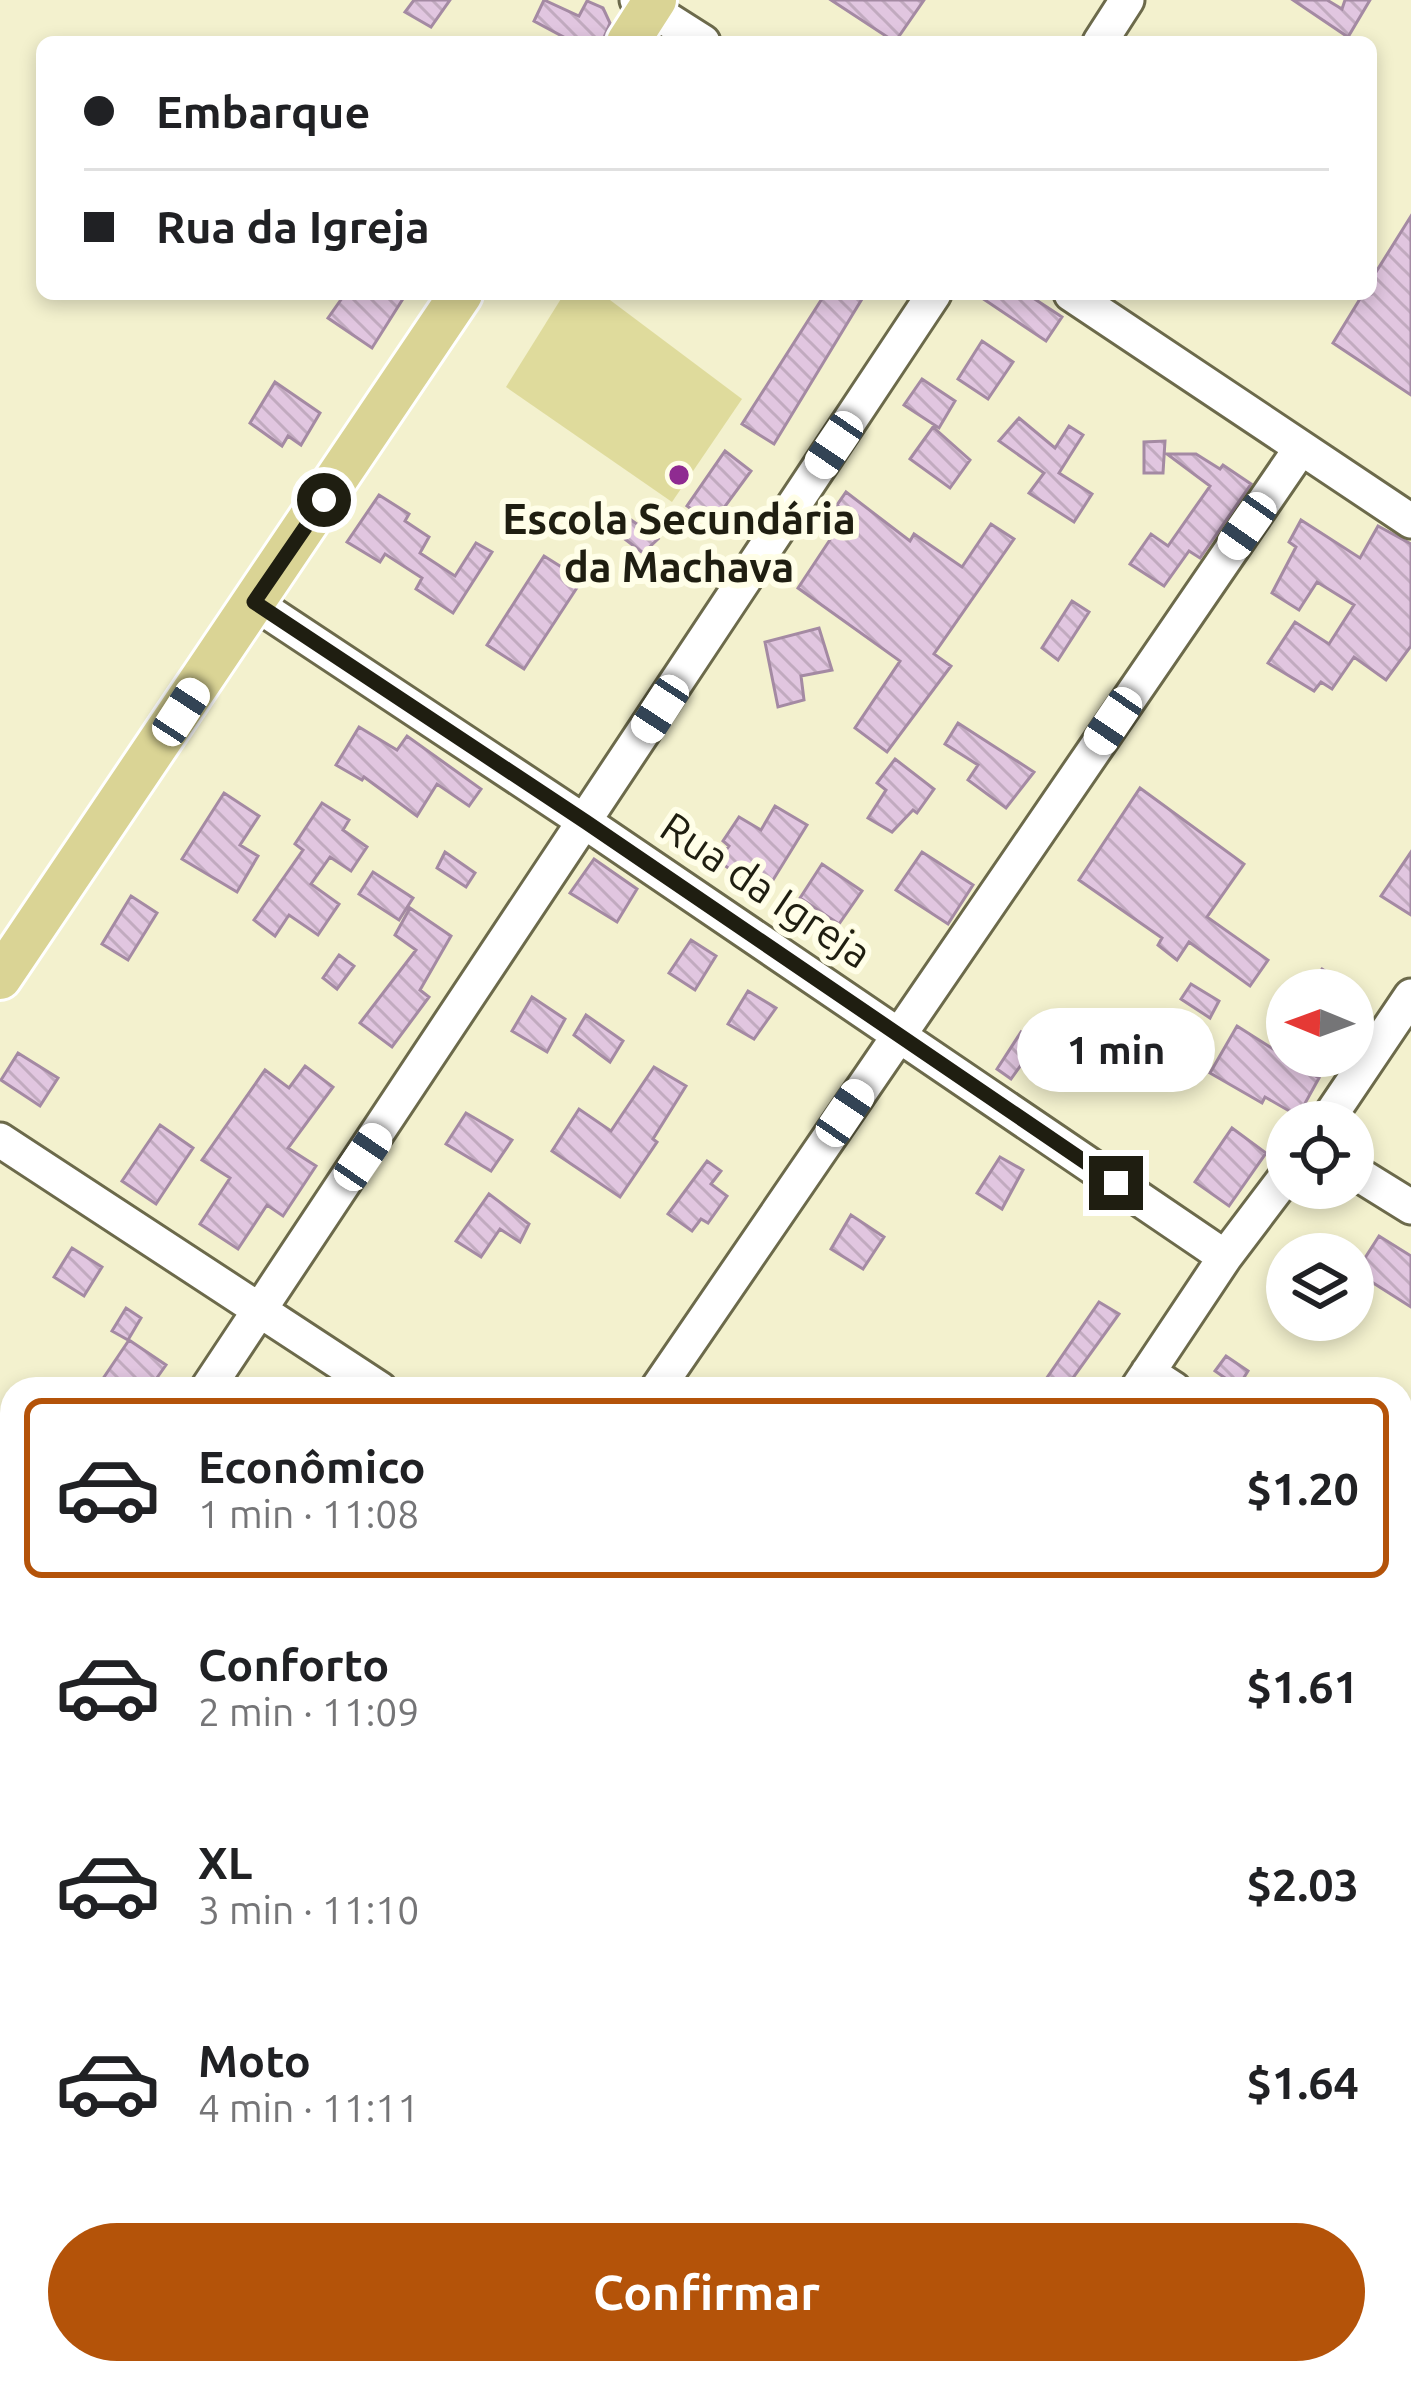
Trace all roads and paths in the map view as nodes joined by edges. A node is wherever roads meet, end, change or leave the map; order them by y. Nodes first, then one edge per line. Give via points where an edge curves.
1 (1127, 0) edge
2 (643, 12) edge
3 (691, 36) edge
4 (1104, 36) edge
5 (457, 300) edge
6 (930, 300) edge
7 (1080, 300) edge
8 (1301, 448) junction
9 (1411, 521) edge
10 (254, 602) junction
11 (586, 822) junction
12 (0, 978) edge
13 (1411, 996) edge
14 (899, 1034) junction
15 (1340, 1101) edge
16 (0, 1140) edge
17 (1374, 1184) edge
18 (1266, 1203) edge
19 (1411, 1207) edge
20 (1225, 1257) junction
21 (262, 1309) junction
22 (215, 1377) edge
23 (362, 1377) edge
24 (665, 1377) edge
25 (1157, 1377) edge

1 - 4 street
2 - 3 street
5 - 10 main road
6 - 11 street
7 - 8 street
8 - 9 street
8 - 14 street
10 - 11 street, Rua da Igreja
10 - 12 main road
11 - 14 street, Rua da Igreja
11 - 21 street
13 - 15 street
14 - 20 street, Rua da Igreja
14 - 24 street
16 - 21 street
17 - 19 street
18 - 20 street
20 - 25 street
21 - 22 street
21 - 23 street

